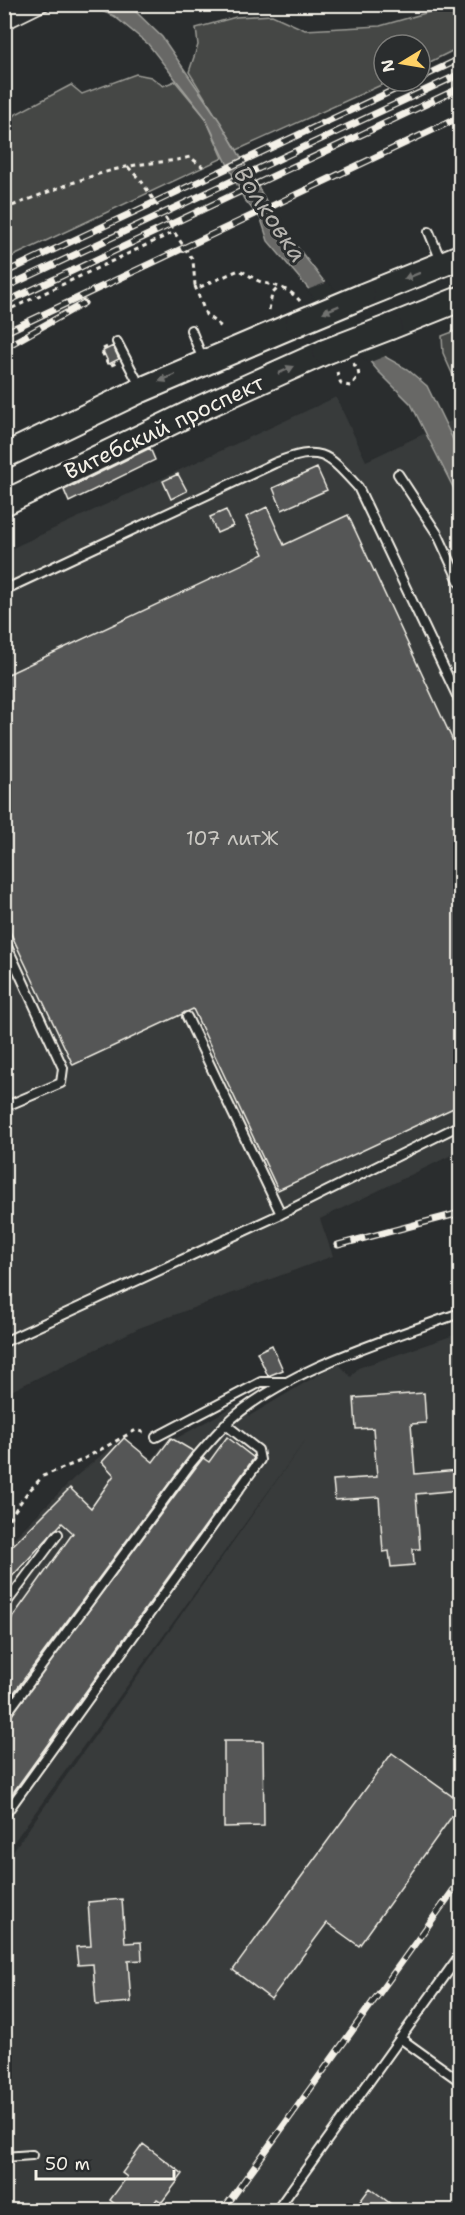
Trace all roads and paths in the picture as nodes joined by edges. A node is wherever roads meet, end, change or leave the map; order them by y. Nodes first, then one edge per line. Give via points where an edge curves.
1 (128, 167) junction
2 (203, 167) dead end
3 (4, 208) edge
4 (174, 232) junction
5 (429, 232) dead end
6 (451, 261) edge
7 (195, 285) junction
8 (460, 298) edge
9 (269, 310) dead end
10 (4, 312) edge
11 (223, 328) dead end
12 (191, 330) dead end
13 (117, 342) dead end
14 (204, 362) junction
15 (141, 390) junction
16 (4, 456) edge
17 (398, 474) dead end
18 (4, 503) edge
19 (460, 583) edge
20 (4, 590) edge
21 (460, 702) edge
22 (4, 940) edge
23 (187, 1017) dead end
24 (4, 1107) edge
25 (460, 1125) edge
26 (281, 1214) junction
27 (460, 1313) edge
28 (4, 1342) edge
29 (289, 1382) junction
30 (225, 1424) junction
31 (156, 1437) joint
32 (4, 1526) edge
33 (58, 1534) dead end
34 (4, 1606) edge
35 (4, 1717) edge
36 (4, 1816) edge
37 (460, 1955) edge
38 (400, 2038) junction
39 (460, 2081) edge
40 (32, 2155) dead end
41 (4, 2157) edge
42 (277, 2211) edge

1 - 2 path via 190,157
1 - 3 path
1 - 4 path
4 - 7 path via 193,260
4 - 10 path
5 - 6 lane
6 -> 14 main road, Витебский проспект, bridge
7 - 9 path via 200,287 239,270 279,287 272,294
7 - 11 path via 206,315
18 -> 8 main road, Витебский проспект, bridge via 325,352
12 - 14 lane
13 - 15 lane
14 -> 15 main road, Витебский проспект
15 - 16 main road, Витебский проспект
17 - 19 lane via 438,535
20 - 21 lane via 275,462 309,452 323,455 358,487
22 - 24 lane via 63,1068 61,1083
23 - 26 lane
25 - 26 lane
26 - 28 lane
27 - 29 lane via 328,1362
29 - 30 lane
29 - 31 lane via 261,1382
30 - 35 lane via 191,1463
30 - 36 lane via 258,1450 260,1460
31 - 32 path via 136,1430 43,1476
33 - 34 lane
37 - 38 lane
38 - 39 lane
38 - 42 lane
40 - 41 lane

